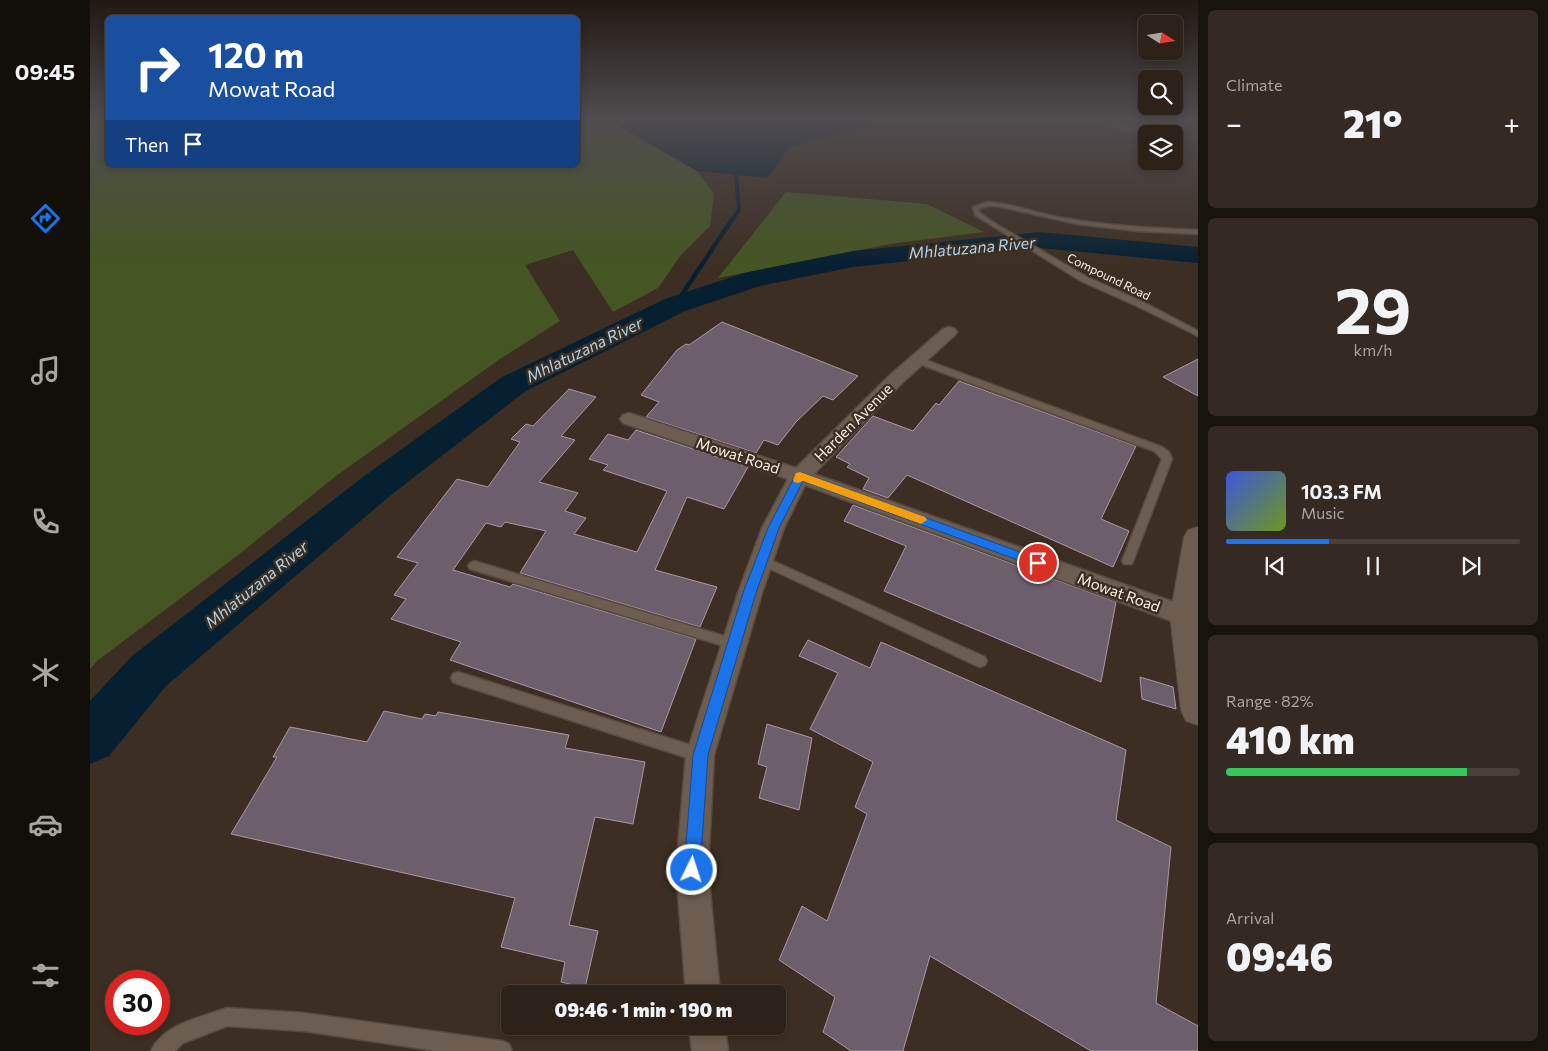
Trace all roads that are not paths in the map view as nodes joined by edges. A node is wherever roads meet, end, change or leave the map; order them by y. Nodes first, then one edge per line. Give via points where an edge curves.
1 (1198, 232) edge
2 (949, 332) dead end
3 (1198, 334) edge
4 (918, 360) junction
5 (629, 419) dead end
6 (800, 476) junction
7 (1198, 537) edge
8 (762, 560) junction
9 (1128, 561) dead end
10 (474, 566) dead end
11 (1185, 616) junction
12 (734, 644) junction
13 (980, 661) dead end
14 (458, 678) dead end
15 (1198, 710) edge
16 (700, 755) junction
17 (702, 985) edge
18 (708, 1035) edge
19 (161, 1051) edge
20 (502, 1051) edge
21 (710, 1051) edge

1 - 3 lane, Compound Road via 1074,221 999,205 975,208 977,214 1084,279
2 - 4 street, Harden Avenue
4 - 6 street, Harden Avenue
4 - 9 lane via 1165,454 1167,459
5 - 6 street, Mowat Road
6 - 8 street, Harden Avenue via 773,528
6 - 11 street, Mowat Road
7 - 11 street
8 - 12 street, Harden Avenue
8 - 13 lane
10 - 12 lane
11 - 15 street
12 - 16 street, Harden Avenue
14 - 16 lane
16 - 17 street, Harden Avenue via 692,870
18 - 21 street
19 - 20 lane via 177,1036 227,1017 304,1022

